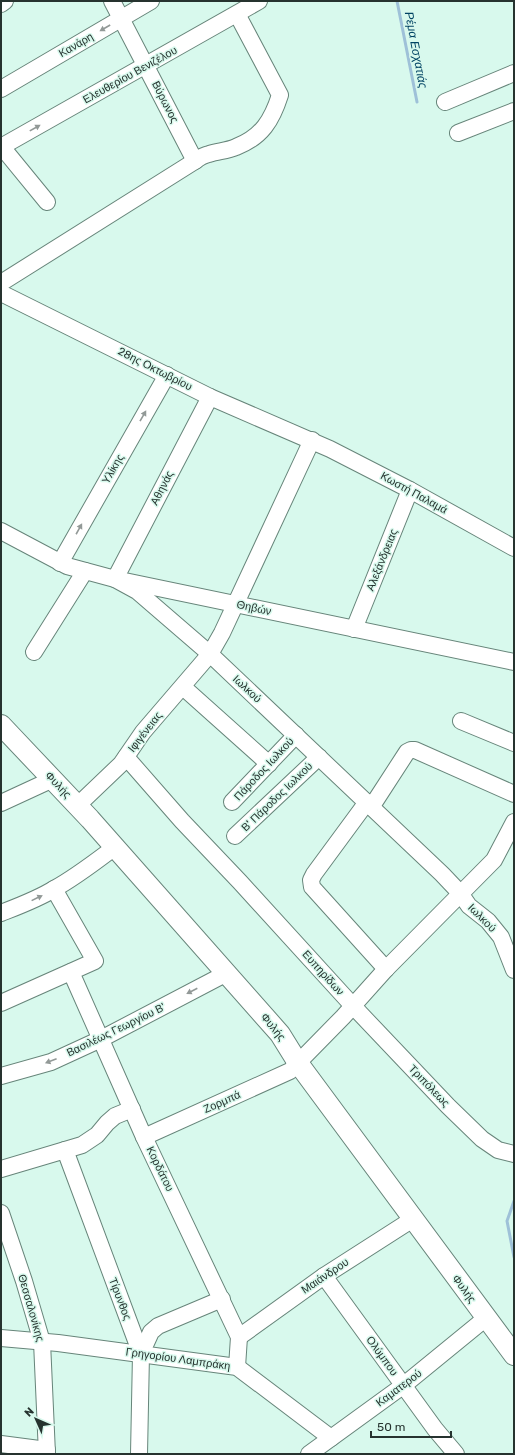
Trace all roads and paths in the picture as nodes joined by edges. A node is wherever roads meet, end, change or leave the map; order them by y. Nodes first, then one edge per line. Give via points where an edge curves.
1 (5, 1) edge
2 (112, 1) edge
3 (151, 1) edge
4 (259, 1) edge
5 (1, 4) edge
6 (237, 14) junction
7 (121, 18) junction
8 (146, 66) junction
9 (514, 73) edge
10 (1, 89) edge
11 (445, 102) dead end
12 (514, 111) edge
13 (458, 133) dead end
14 (1, 147) edge
15 (195, 161) junction
16 (47, 202) dead end
17 (1, 283) edge
18 (1, 293) edge
19 (167, 375) junction
20 (210, 397) junction
21 (312, 440) junction
22 (410, 490) junction
23 (1, 531) edge
24 (514, 548) edge
25 (60, 563) junction
26 (85, 571) junction
27 (115, 579) junction
28 (235, 604) junction
29 (354, 629) junction
30 (34, 652) dead end
31 (210, 654) junction
32 (514, 662) edge
33 (183, 687) junction
34 (461, 721) dead end
35 (1, 725) edge
36 (296, 735) junction
37 (514, 743) edge
38 (318, 757) junction
39 (126, 758) junction
40 (269, 764) junction
41 (52, 779) junction
42 (514, 794) edge
43 (232, 802) dead end
44 (1, 803) edge
45 (370, 804) junction
46 (77, 806) junction
47 (514, 823) edge
48 (235, 836) dead end
49 (115, 847) junction
50 (54, 890) junction
51 (460, 893) junction
52 (1, 913) edge
53 (386, 968) junction
54 (514, 970) edge
55 (71, 972) junction
56 (227, 973) junction
57 (1, 1003) edge
58 (353, 1006) junction
59 (101, 1039) junction
60 (298, 1063) junction
61 (1, 1076) edge
62 (132, 1109) junction
63 (144, 1137) junction
64 (64, 1150) junction
65 (514, 1154) edge
66 (1, 1169) edge
67 (2, 1218) edge
68 (413, 1219) junction
69 (324, 1276) junction
70 (222, 1299) junction
71 (486, 1318) junction
72 (239, 1337) junction
73 (1, 1338) edge
74 (42, 1342) junction
75 (141, 1354) junction
76 (514, 1355) edge
77 (237, 1367) junction
78 (404, 1385) junction
79 (331, 1438) junction
80 (1, 1444) edge
81 (47, 1452) edge
82 (139, 1454) edge
83 (309, 1454) edge
84 (456, 1454) edge

1 - 5 street
2 - 7 street, Βύρωνος
3 - 7 street, Κανάρη
4 - 6 street, Ελευθερίου Βενιζέλου
6 - 8 street, Ελευθερίου Βενιζέλου
6 - 15 street via 280,95 270,120 250,140
7 - 8 street, Βύρωνος
7 -> 10 street, Κανάρη
14 -> 8 street, Ελευθερίου Βενιζέλου
8 - 15 street, Βύρωνος
9 - 11 street
12 - 13 street
14 - 16 street
15 - 17 street
18 - 19 street, 28ης Οκτωβρίου
19 - 20 street, 28ης Οκτωβρίου
25 -> 19 street, Υλίκης
20 - 21 street, 28ης Οκτωβρίου
20 - 27 street, Αθηνάς
21 - 22 street, Κωστή Παλαμά
21 - 28 street
22 - 24 street, Κωστή Παλαμά
22 - 29 street, Αλεξάνδρειας
23 - 25 street, Θηβών
25 - 26 street, Θηβών
26 - 27 street, Θηβών
26 - 30 street
27 - 28 street, Θηβών
27 - 31 street, Ιωλκού via 137,591
28 - 29 street, Θηβών
28 - 31 street, Ιφιγένειας
29 - 32 street, Θηβών
31 - 33 street, Ιφιγένειας
31 - 36 street, Ιωλκού
33 - 39 street, Ιφιγένειας via 143,732
33 - 40 street
34 - 37 street
35 - 41 main road, Φυλής
36 - 38 street, Ιωλκού
36 - 40 street, Πάροδος Ιωλκού
38 - 45 street, Ιωλκού
38 - 48 street, Β' Πάροδος Ιωλκού
39 - 46 street, Ιφιγένειας
39 - 58 street, Ευπηρίδων
40 - 43 street, Πάροδος Ιωλκού
41 - 44 street
41 - 46 main road, Φυλής
42 - 45 street via 411,750
45 - 51 street, Ιωλκού
45 - 53 street via 311,880 312,887
46 - 49 main road, Φυλής
47 - 51 street, Ευπηρίδων via 494,860
49 - 50 street
49 - 56 main road, Φυλής
52 -> 50 street
50 - 55 street via 95,961
51 - 53 street, Ευπηρίδων
51 - 54 street, Ιωλκού via 469,906 488,921 501,937
53 - 58 street, Ευπηρίδων
55 - 57 street
55 - 59 street, Κορδάτου
56 -> 59 street, Βασιλέως Γεωργίου Β'
56 - 60 main road, Φυλής via 280,1034
58 - 60 street, Ζορμπά
58 - 65 street, Τριπόλεως via 482,1139 498,1150
59 -> 61 street, Βασιλέως Γεωργίου Β' via 51,1062
59 - 62 street, Κορδάτου
60 - 63 street, Ζορμπά via 290,1071
60 - 68 main road, Φυλής
62 - 63 street, Κορδάτου
62 - 64 street via 116,1116 92,1140
63 - 70 street, Κορδάτου
64 - 66 street
64 - 75 street, Τίρυνθος
67 - 74 street, Θεσσαλονίκης
68 - 69 street, Μαιάνδρου
68 - 71 main road, Φυλής
69 - 72 street, Μαιάνδρου
69 - 78 street, Ολύμπου
70 - 72 street, Κορδάτου
70 - 75 street via 158,1326 151,1332
71 - 76 main road, Φυλής
71 - 78 street, Καματερού
72 - 77 street, Κορδάτου
73 - 74 street, Γρηγορίου Λαμπράκη
74 - 75 street, Γρηγορίου Λαμπράκη
74 - 81 street, Θεσσαλονίκης
75 - 77 street, Γρηγορίου Λαμπράκη
75 - 82 street, Τίρυνθος
77 - 79 street, Γρηγορίου Λαμπράκη
78 - 79 street, Καματερού
78 - 84 street, Ολύμπου
79 - 83 street, Καματερού
80 - 81 street

